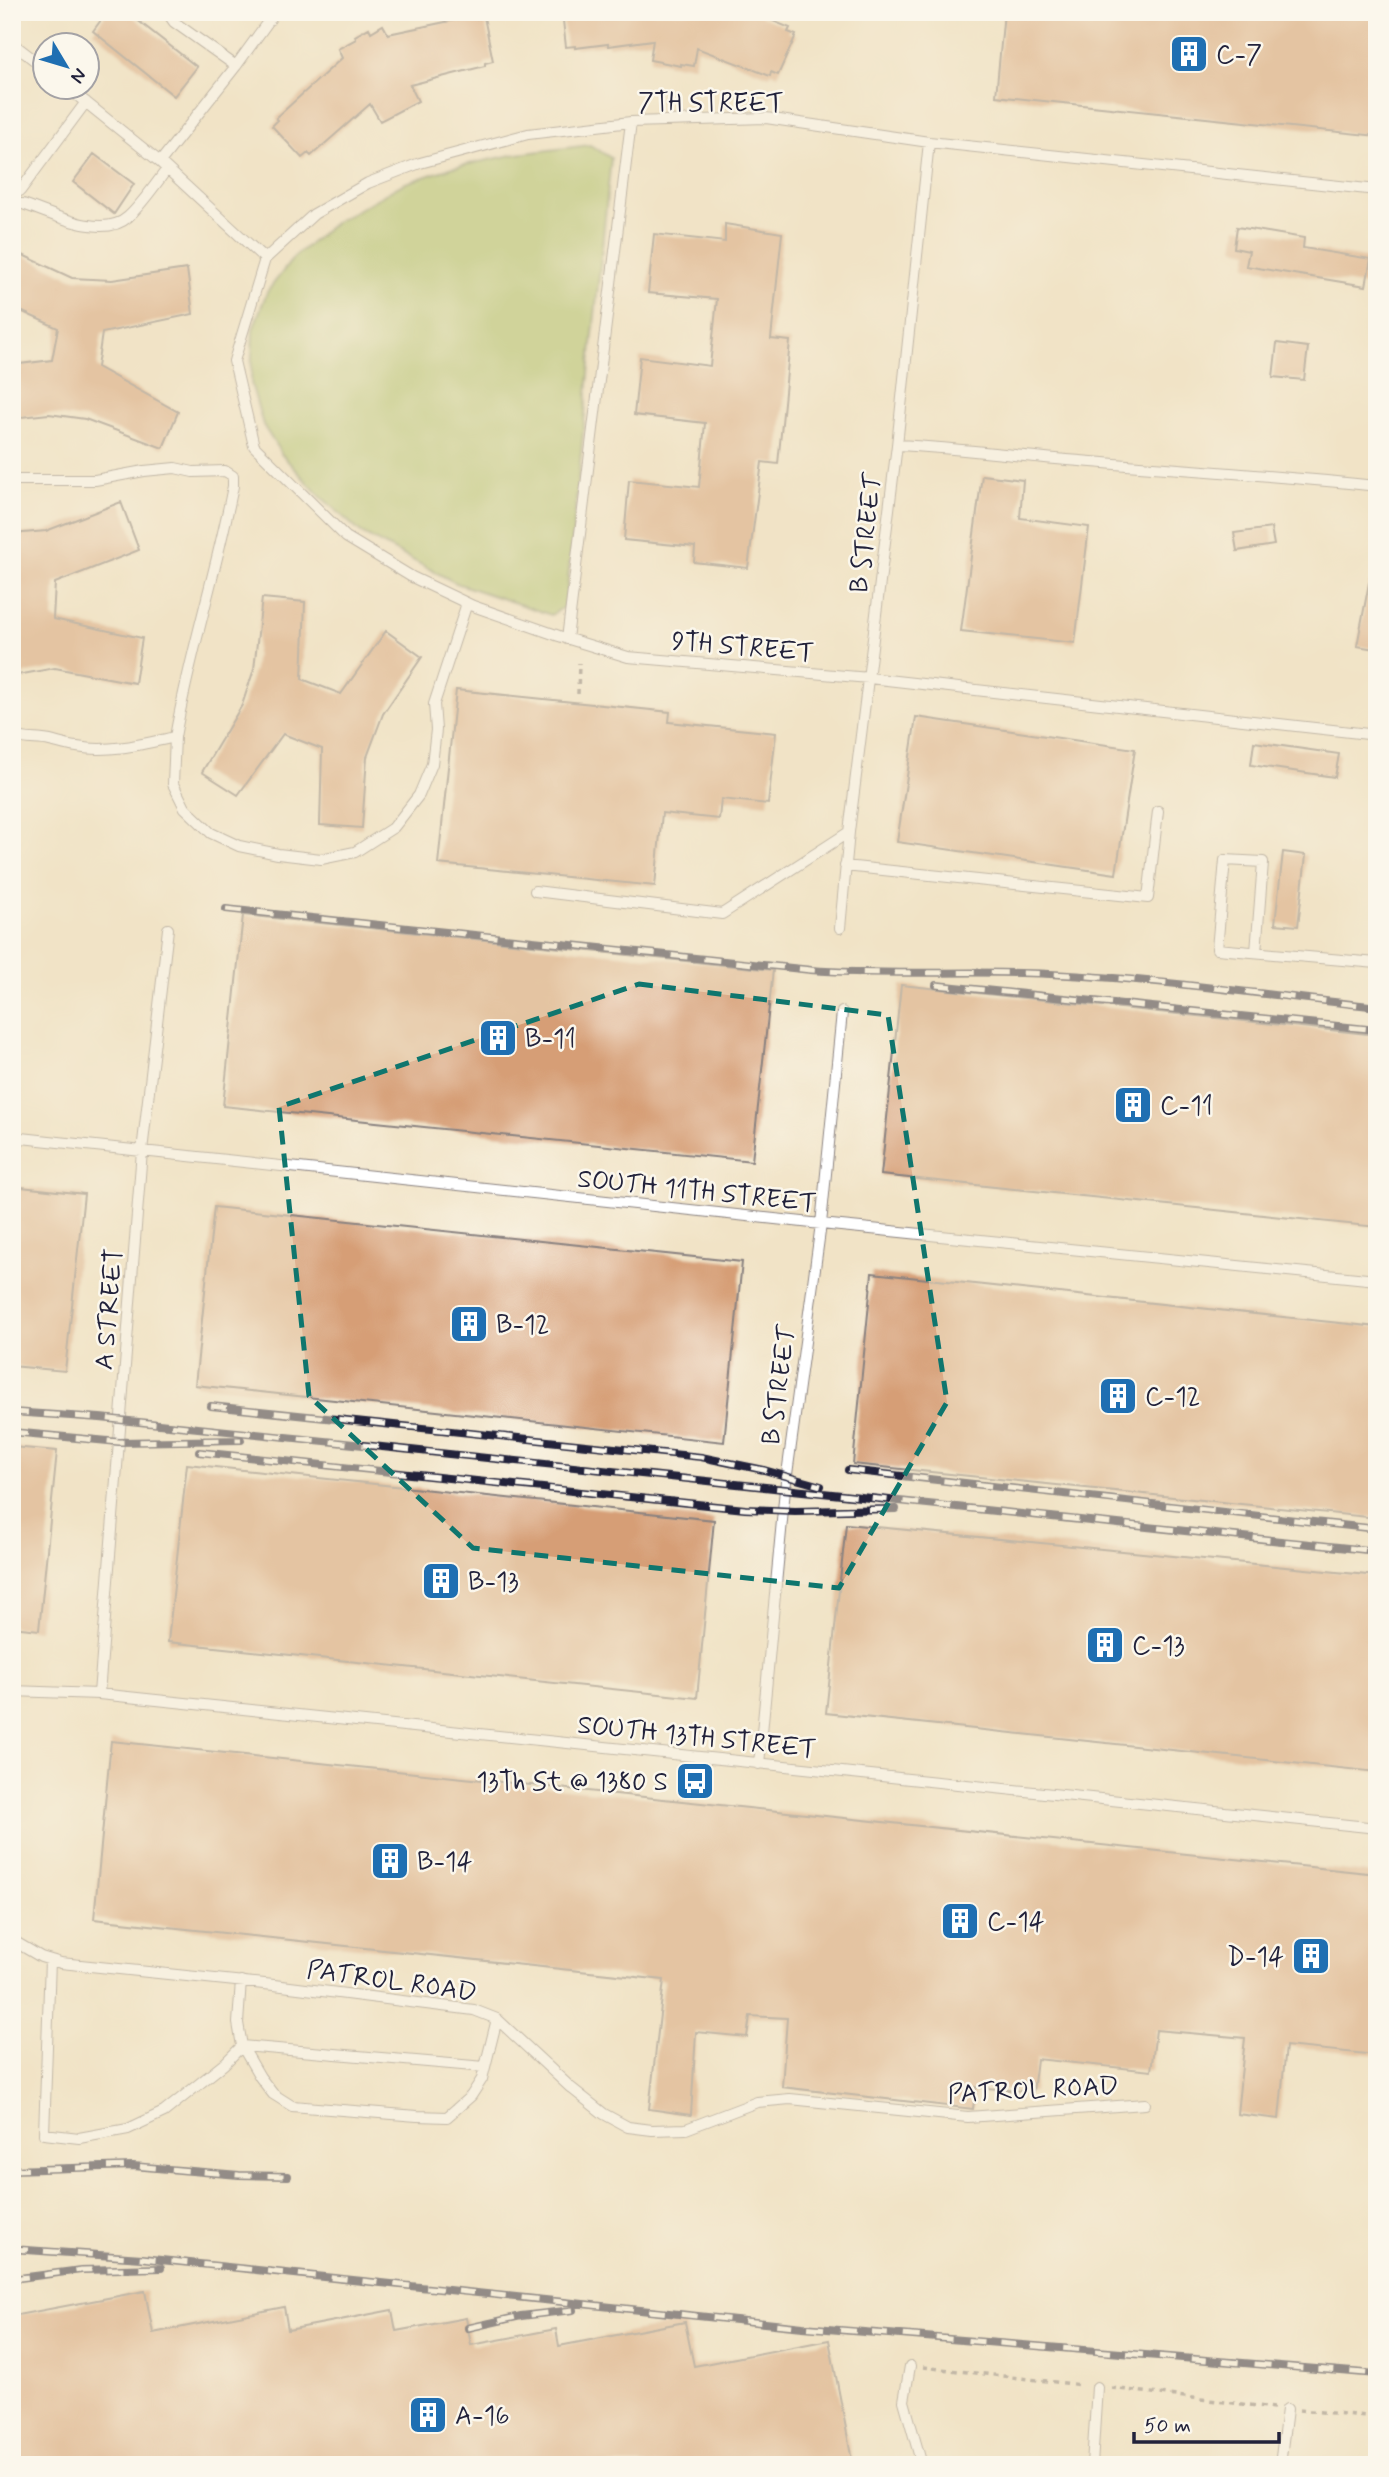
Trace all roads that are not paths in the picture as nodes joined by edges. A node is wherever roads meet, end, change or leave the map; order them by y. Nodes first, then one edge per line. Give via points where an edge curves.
1 (167, 12) edge
2 (275, 12) edge
3 (12, 43) edge
4 (32, 58) edge
5 (236, 66) junction
6 (86, 102) joint
7 (631, 122) junction
8 (929, 142) junction
9 (164, 166) junction
10 (1377, 190) edge
11 (20, 191) dead end
12 (12, 204) edge
13 (265, 260) junction
14 (234, 361) joint
15 (897, 445) junction
16 (12, 480) edge
17 (1377, 486) edge
18 (467, 603) junction
19 (567, 639) junction
20 (869, 678) junction
21 (12, 735) edge
22 (1377, 736) edge
23 (175, 737) junction
24 (1158, 811) dead end
25 (849, 832) junction
26 (845, 866) junction
27 (536, 891) dead end
28 (839, 928) dead end
29 (168, 929) dead end
30 (1256, 952) junction
31 (1377, 962) edge
32 (842, 1012) dead end
33 (12, 1136) edge
34 (142, 1151) junction
35 (821, 1224) junction
36 (1377, 1280) edge
37 (12, 1691) edge
38 (99, 1694) junction
39 (759, 1764) junction
40 (1377, 1828) edge
41 (12, 1940) edge
42 (50, 1959) junction
43 (241, 1981) junction
44 (497, 2019) junction
45 (242, 2046) junction
46 (485, 2067) junction
47 (1145, 2104) dead end
48 (910, 2366) road end
49 (1097, 2387) road end
50 (1287, 2409) road end
51 (922, 2465) edge
52 (1092, 2465) edge
53 (1280, 2465) edge

1 - 5 lane via 174,22
2 - 5 lane
3 - 4 lane
5 - 9 lane
6 - 9 lane
6 - 11 lane
7 - 8 lane, 7TH STREET via 766,118
7 - 13 lane, 7TH STREET via 528,134 420,163 368,183 314,214
7 - 19 lane
8 - 10 lane, 7TH STREET
8 - 15 lane, B STREET
9 - 12 lane via 118,224 83,225
9 - 13 lane
13 - 14 lane, 7TH STREET
14 - 18 lane, 9TH STREET via 254,446 345,537
15 - 17 lane
15 - 20 lane, B STREET
16 - 23 lane via 95,480 175,468 225,471 233,476 220,552 187,671
18 - 19 lane, 9TH STREET
18 - 23 lane via 434,704 432,764 419,796 394,827 355,852 321,859 278,854 239,846 211,833 185,808 173,784
19 - 20 lane, 9TH STREET via 628,657
20 - 22 lane, 9TH STREET
20 - 25 lane, B STREET
21 - 23 lane via 26,741 107,749
24 - 26 lane via 1148,898
25 - 26 lane, B STREET
25 - 27 lane via 722,914
26 - 28 lane, B STREET
29 - 34 lane, A STREET
30 - 30 lane via 1217,949 1225,860 1263,862
30 - 31 lane
32 - 35 lane, B STREET
33 - 34 lane, SOUTH 11TH STREET
34 - 35 lane, SOUTH 11TH STREET
34 - 38 lane, A STREET
35 - 36 lane, SOUTH 11TH STREET
35 - 39 lane, B STREET via 785,1489
37 - 38 lane, SOUTH 13TH STREET
38 - 39 lane, SOUTH 13TH STREET
39 - 40 lane, SOUTH 13TH STREET
41 - 42 lane, PATROL ROAD
42 - 43 lane, PATROL ROAD
42 - 45 lane via 44,2134 79,2138 128,2129 164,2112
43 - 44 lane, PATROL ROAD via 474,2010
43 - 45 lane via 238,2023
44 - 46 lane
44 - 47 lane, PATROL ROAD via 570,2087 628,2127 687,2129 757,2102 790,2099 968,2118
45 - 46 lane
45 - 46 lane via 273,2094 292,2106 447,2117 471,2096
48 - 51 lane via 904,2401
49 - 52 lane
50 - 53 lane

